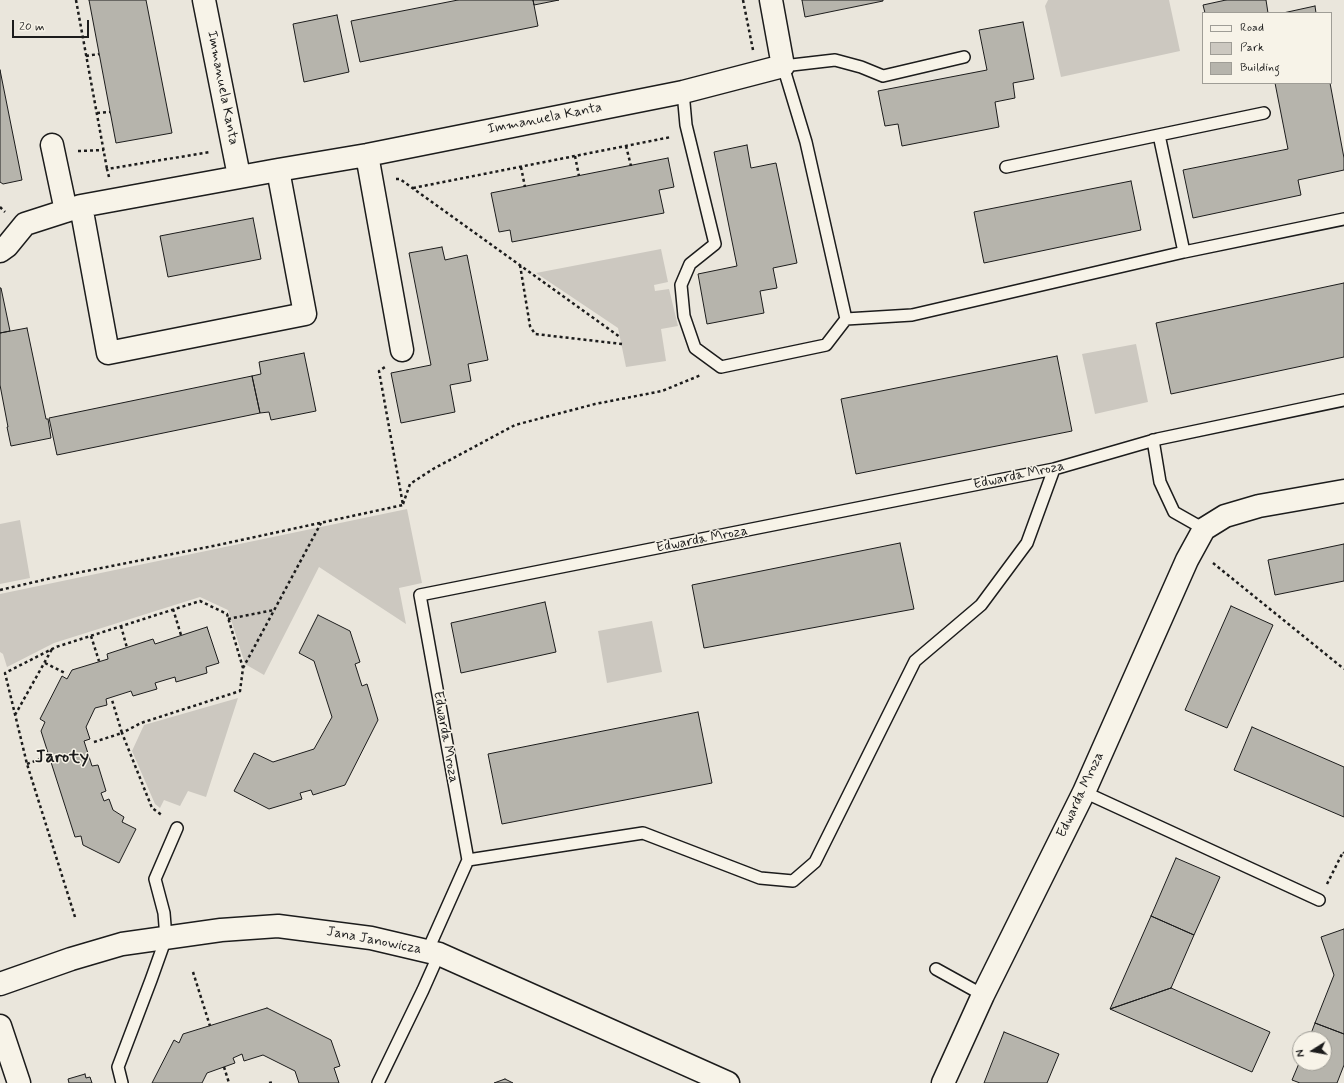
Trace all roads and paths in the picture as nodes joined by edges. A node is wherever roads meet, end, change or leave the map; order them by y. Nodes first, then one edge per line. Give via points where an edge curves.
1 (77, 0) edge
2 (204, 0) edge
3 (743, 0) edge
4 (771, 0) edge
5 (99, 54) dead end
6 (86, 56) junction
7 (964, 57) dead end
8 (783, 66) junction
9 (758, 72) junction
10 (683, 92) junction
11 (110, 112) dead end
12 (97, 113) junction
13 (1264, 113) dead end
14 (1159, 135) junction
15 (673, 137) dead end
16 (52, 145) dead end
17 (626, 146) junction
18 (104, 150) junction
19 (72, 151) dead end
20 (217, 151) dead end
21 (366, 155) junction
22 (575, 156) junction
23 (631, 166) dead end
24 (521, 167) junction
25 (1006, 167) dead end
26 (107, 169) junction
27 (278, 170) junction
28 (239, 176) junction
29 (579, 176) dead end
30 (372, 183) junction
31 (525, 187) dead end
32 (413, 188) junction
33 (114, 200) junction
34 (73, 208) junction
35 (1344, 219) edge
36 (0, 251) edge
37 (1184, 252) junction
38 (520, 265) junction
39 (846, 319) junction
40 (620, 337) dead end
41 (622, 344) dead end
42 (402, 350) joint
43 (721, 367) junction
44 (1344, 400) edge
45 (1153, 440) junction
46 (1054, 469) junction
47 (1344, 491) edge
48 (403, 505) junction
49 (322, 522) junction
50 (1204, 529) junction
51 (1211, 562) dead end
52 (0, 590) edge
53 (173, 609) junction
54 (275, 610) junction
55 (228, 619) junction
56 (121, 626) junction
57 (181, 635) dead end
58 (91, 636) junction
59 (127, 648) dead end
60 (52, 649) junction
61 (100, 661) dead end
62 (45, 663) junction
63 (243, 668) junction
64 (1344, 669) edge
65 (65, 673) dead end
66 (112, 700) dead end
67 (15, 716) junction
68 (122, 733) junction
69 (94, 742) dead end
70 (43, 758) dead end
71 (27, 764) junction
72 (1084, 792) junction
73 (177, 828) joint
74 (1344, 853) edge
75 (468, 860) junction
76 (1319, 900) joint
77 (75, 917) dead end
78 (166, 938) junction
79 (433, 953) junction
80 (936, 969) dead end
81 (193, 972) dead end
82 (0, 984) edge
83 (983, 995) junction
84 (0, 1026) edge
85 (210, 1026) dead end
86 (224, 1067) dead end
87 (19, 1083) edge
88 (122, 1083) edge
89 (229, 1083) edge
90 (269, 1083) edge
91 (274, 1083) edge
92 (378, 1083) edge
93 (728, 1083) edge
94 (943, 1083) edge

1 - 6 path
2 - 28 street, Immanuela Kanta
3 - 9 path
4 - 8 street
5 - 6 path
6 - 12 path
7 - 8 lane via 883,76 835,60
8 - 9 street, Immanuela Kanta
8 - 39 lane via 806,142
9 - 10 street, Immanuela Kanta
10 - 21 street, Immanuela Kanta
10 - 43 lane via 686,125 715,244 690,264 681,285 684,316 695,348
11 - 12 path
12 - 18 path
13 - 14 lane
14 - 25 lane
14 - 37 lane
15 - 17 path
16 - 34 street
17 - 22 path
17 - 23 path
18 - 19 path
18 - 26 path
20 - 26 path
21 - 27 street, Immanuela Kanta
21 - 30 street
22 - 24 path
22 - 29 path
24 - 31 path
24 - 32 path
26 - 33 path
27 - 28 street, Immanuela Kanta
27 - 34 street via 305,314 108,353
28 - 33 street, Immanuela Kanta
30 - 32 path via 400,179
30 - 42 street
32 - 38 path
33 - 34 street, Immanuela Kanta
34 - 36 street, Immanuela Kanta via 25,224
35 - 37 lane
37 - 39 lane via 912,314
38 - 40 path
38 - 41 path via 530,326 535,334
39 - 43 lane via 826,345
42 - 48 path via 396,361 379,370
43 - 48 path via 662,392 594,404 515,425 410,484
44 - 45 lane, Edwarda Mroza
45 - 46 lane, Edwarda Mroza
45 - 50 lane via 1160,482 1174,512
46 - 75 lane via 1027,543 981,605 915,661 815,862 793,881 760,878 643,833
46 - 75 lane, Edwarda Mroza via 420,595
47 - 50 street, Edwarda Mroza via 1259,506 1225,516
48 - 49 path
49 - 52 path
49 - 54 path
50 - 72 street, Edwarda Mroza via 1187,560
51 - 64 path
53 - 55 path via 200,601 227,614
53 - 56 path
53 - 57 path
54 - 55 path
54 - 63 path
55 - 63 path
56 - 58 path
56 - 59 path
58 - 60 path
58 - 61 path
60 - 62 path
60 - 67 path via 4,673
62 - 65 path
62 - 67 path
63 - 68 path via 240,691 141,723
66 - 68 path
67 - 71 path
68 - 69 path
68 - 73 path via 152,808
70 - 71 path
71 - 77 path
72 - 76 lane
72 - 83 street, Edwarda Mroza
73 - 78 lane via 155,879 164,913
74 - 76 path
75 - 79 lane
78 - 79 street, Jana Janowicza via 221,930 278,926 371,938
78 - 82 street, Jana Janowicza via 122,944
78 - 88 lane via 118,1067
79 - 92 lane via 423,990
79 - 93 street, Jana Janowicza
80 - 83 lane
81 - 85 path
83 - 94 street, Edwarda Mroza
84 - 87 street
86 - 89 path
90 - 91 path

